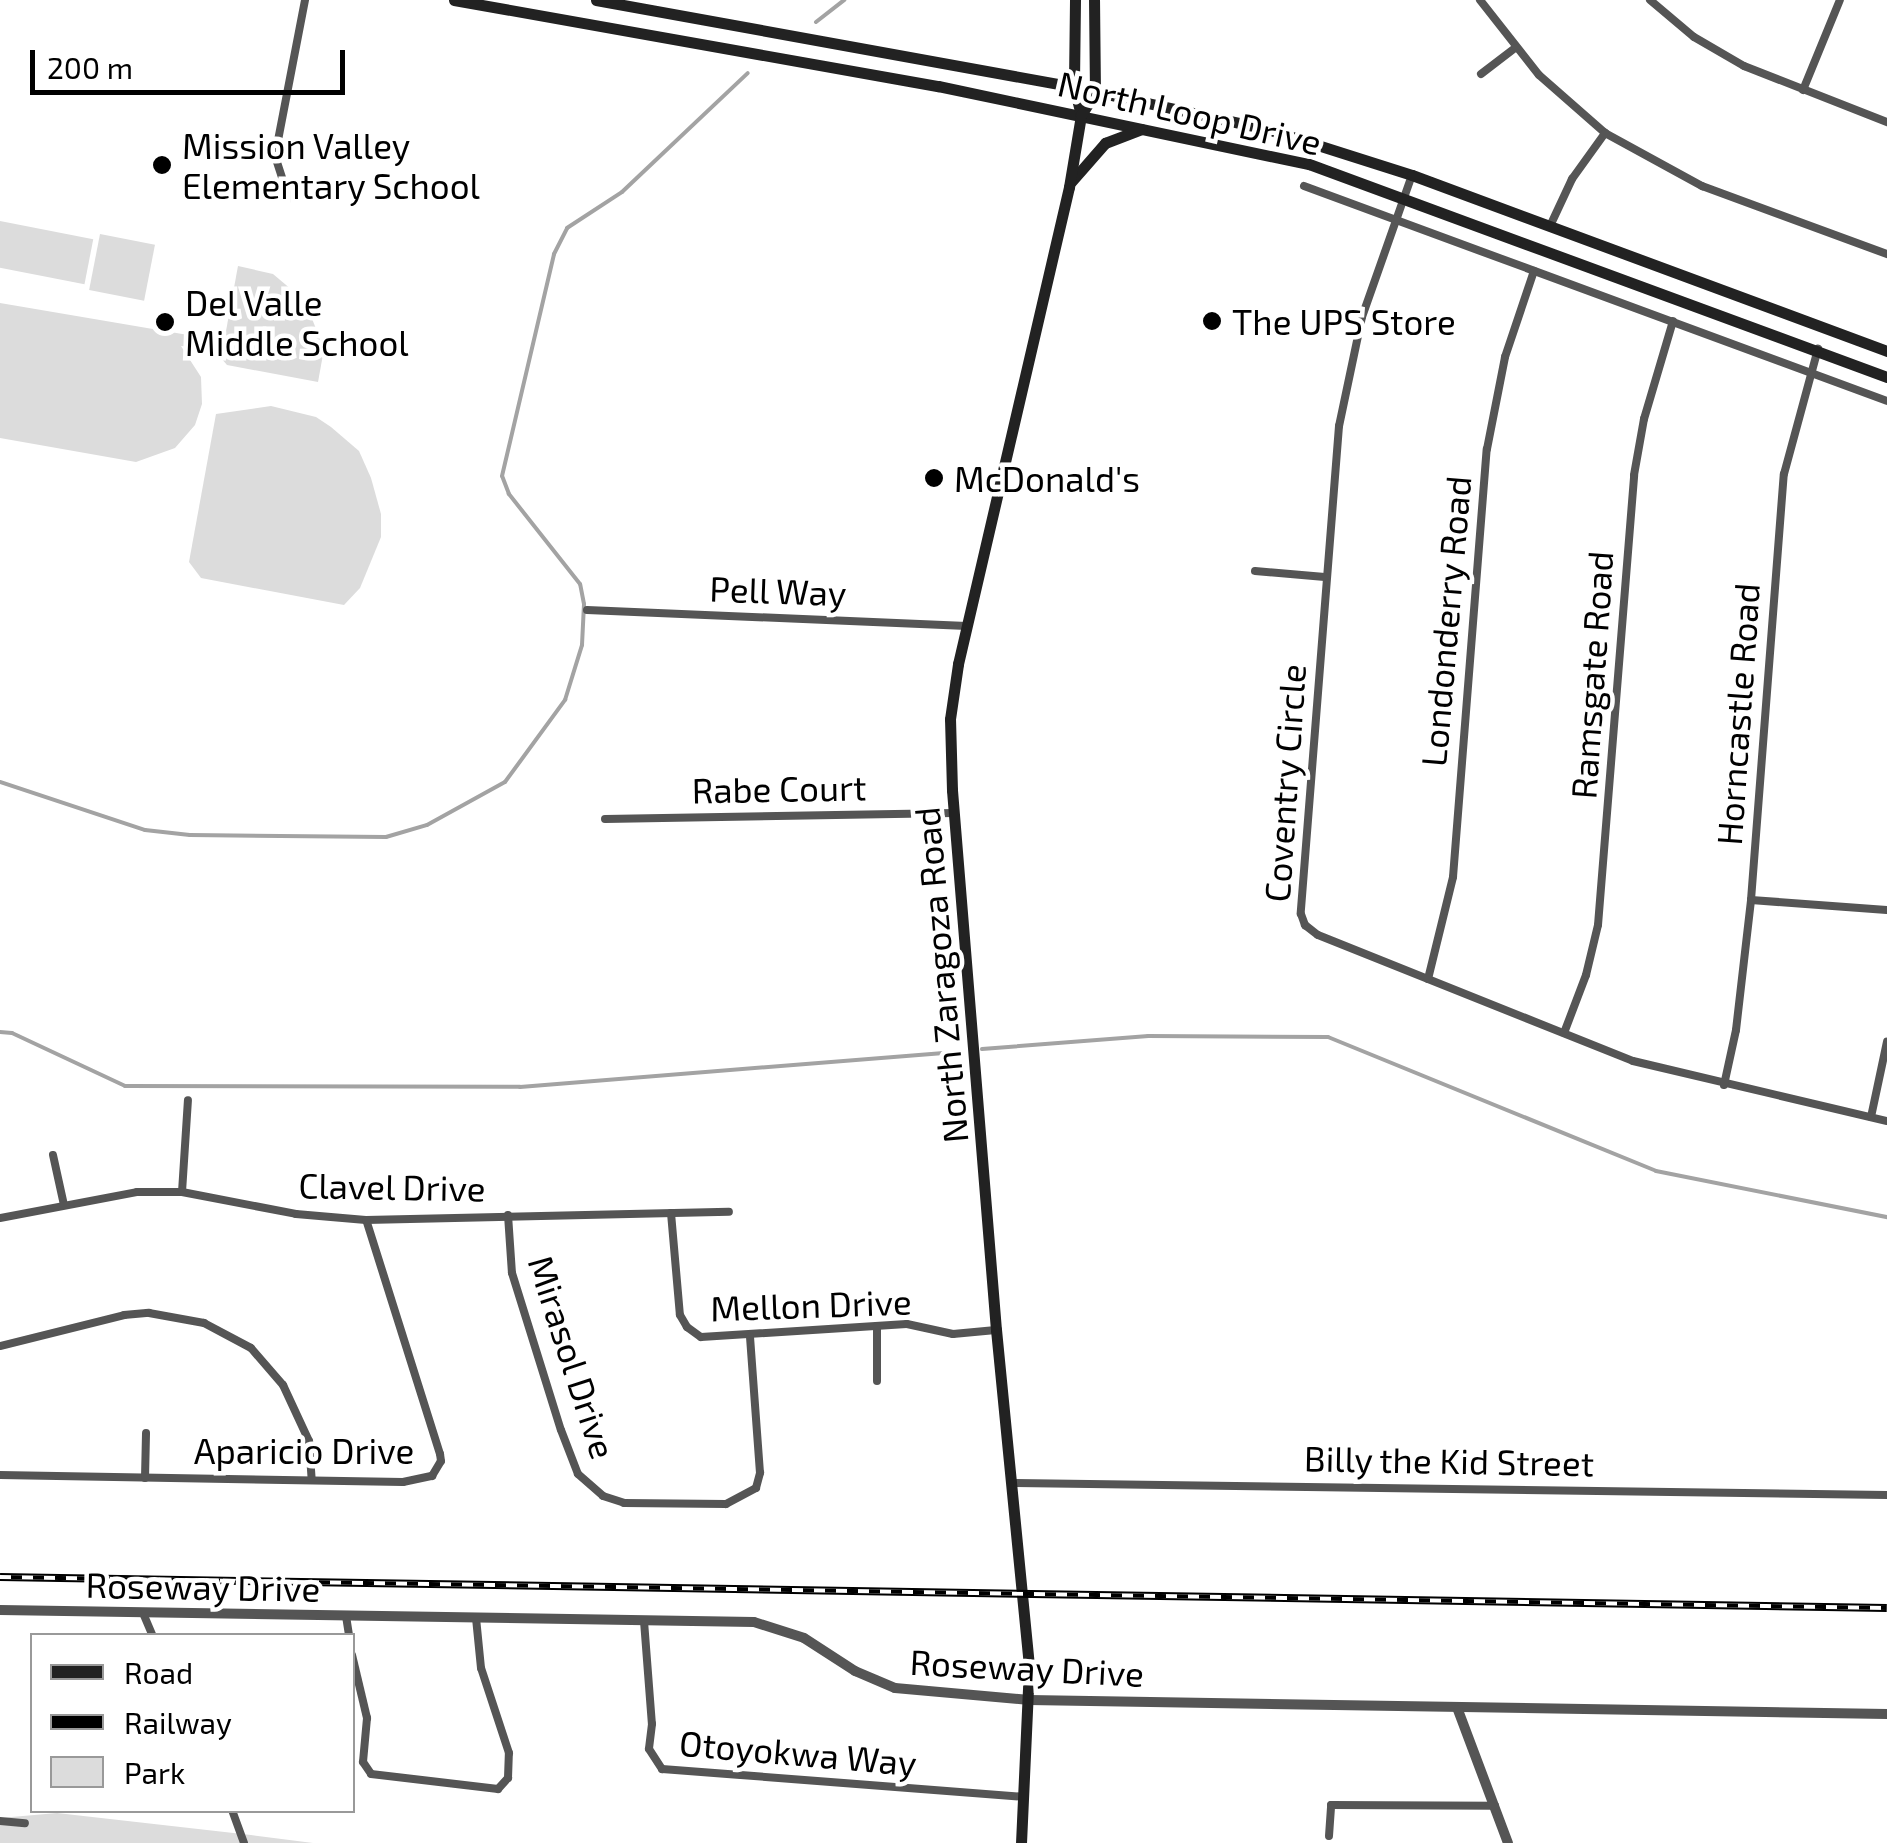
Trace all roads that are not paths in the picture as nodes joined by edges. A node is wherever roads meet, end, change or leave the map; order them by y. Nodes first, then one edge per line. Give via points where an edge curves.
1 (305, 0) edge
2 (454, 0) edge
3 (596, 0) edge
4 (1075, 0) edge
5 (1094, 0) edge
6 (1480, 0) edge
7 (1650, 0) edge
8 (1840, 0) edge
9 (829, 45) junction
10 (1515, 48) junction
11 (824, 68) junction
12 (1481, 74) dead end
13 (1074, 87) junction
14 (1803, 90) junction
15 (1095, 93) junction
16 (1081, 114) junction
17 (1887, 122) edge
18 (1146, 128) junction
19 (1605, 134) junction
20 (1412, 174) junction
21 (1304, 186) dead end
22 (1069, 188) junction
23 (1404, 198) junction
24 (290, 199) dead end
25 (1396, 220) junction
26 (1551, 224) junction
27 (1887, 254) edge
28 (1534, 270) junction
29 (1673, 321) junction
30 (1818, 349) junction
31 (1887, 351) edge
32 (1812, 372) junction
33 (1887, 376) edge
34 (1887, 401) edge
35 (1255, 571) dead end
36 (1325, 578) junction
37 (587, 610) dead end
38 (967, 626) junction
39 (954, 813) junction
40 (605, 819) dead end
41 (1751, 900) junction
42 (1887, 910) edge
43 (1428, 980) junction
44 (1564, 1033) junction
45 (1887, 1042) edge
46 (1724, 1085) junction
47 (188, 1100) dead end
48 (1871, 1117) junction
49 (1887, 1121) edge
50 (53, 1155) dead end
51 (182, 1192) junction
52 (64, 1204) junction
53 (728, 1212) dead end
54 (672, 1213) junction
55 (508, 1216) junction
56 (0, 1218) edge
57 (366, 1220) junction
58 (877, 1326) junction
59 (996, 1330) junction
60 (750, 1337) junction
61 (0, 1346) edge
62 (878, 1381) dead end
63 (146, 1433) dead end
64 (0, 1475) edge
65 (145, 1478) junction
66 (312, 1480) junction
67 (1011, 1483) junction
68 (1887, 1495) edge
69 (0, 1610) edge
70 (143, 1612) junction
71 (346, 1616) junction
72 (476, 1618) junction
73 (644, 1621) junction
74 (152, 1633) edge
75 (349, 1633) edge
76 (355, 1668) edge
77 (1028, 1700) junction
78 (1458, 1710) junction
79 (1887, 1714) edge
80 (1023, 1797) junction
81 (1495, 1806) junction
82 (233, 1813) edge
83 (0, 1820) edge
84 (25, 1823) dead end
85 (1328, 1836) dead end
86 (244, 1843) edge
87 (1021, 1843) edge
88 (1508, 1843) edge

1 - 24 street via 275,156
2 - 11 main road, North Loop Drive
3 - 9 main road, North Loop Drive
4 - 13 main road, North Zaragoza Road
5 - 15 main road
6 - 10 street
7 - 14 street via 1728,58
8 - 14 street
9 - 11 main road
9 - 13 main road, North Loop Drive
10 - 12 street
10 - 19 street
11 - 16 main road, North Loop Drive
13 - 15 main road, North Loop Drive
13 - 16 main road, North Zaragoza Road
14 - 17 street
15 - 16 main road, North Zaragoza Road
15 - 20 main road, North Loop Drive via 1266,129
16 - 18 main road, North Loop Drive
16 - 22 main road, North Zaragoza Road
18 - 22 main road via 1105,143
18 - 23 main road, North Loop Drive via 1309,164
19 - 26 street
19 - 27 street via 1702,186
20 - 23 street, Coventry Circle
20 - 26 main road, North Loop Drive
21 - 25 street
22 - 38 main road, North Zaragoza Road
23 - 25 street, Coventry Circle
23 - 30 main road, North Loop Drive
25 - 28 street
25 - 36 street, Coventry Circle via 1362,316 1343,401
26 - 31 main road, North Loop Drive
28 - 29 street
28 - 43 street, Londonderry Road via 1505,357 1486,449 1453,878
29 - 32 street
29 - 44 street, Ramsgate Road via 1634,475 1598,924
30 - 32 street, Horncastle Road
30 - 33 main road, North Loop Drive
32 - 34 street
32 - 41 street, Horncastle Road via 1781,502
35 - 36 street
36 - 43 street, Coventry Circle via 1301,917 1318,934
37 - 38 street, Pell Way
38 - 39 main road, North Zaragoza Road via 950,718
39 - 40 street, Rabe Court
39 - 59 main road, North Zaragoza Road
41 - 42 street
41 - 46 street, Horncastle Road
43 - 44 street, Coventry Circle
44 - 46 street, Coventry Circle via 1666,1072
45 - 48 street
46 - 48 street, Coventry Circle
47 - 51 street
48 - 49 street, Coventry Circle
50 - 52 street
51 - 52 street, Clavel Drive
51 - 57 street, Clavel Drive
52 - 56 street, Clavel Drive
53 - 54 street, Clavel Drive
54 - 55 street, Clavel Drive
54 - 60 street, Mellon Drive via 682,1320 701,1337
55 - 57 street, Clavel Drive
55 - 60 street, Mirasol Drive via 512,1273 561,1430 578,1474 603,1496 624,1503 726,1504 756,1488
57 - 66 street, Aparicio Drive via 441,1461 432,1476 419,1481
58 - 59 street, Mellon Drive via 961,1334
58 - 60 street, Mellon Drive
58 - 62 street
59 - 67 main road, North Zaragoza Road
61 - 66 street via 124,1315 204,1323 251,1348 283,1385 308,1442
63 - 65 street, Aparicio Drive
64 - 65 street, Aparicio Drive
65 - 66 street, Aparicio Drive
67 - 68 street, Billy the Kid Street
67 - 77 main road, North Zaragoza Road
69 - 70 street, Roseway Drive
70 - 71 street, Roseway Drive
70 - 74 street
71 - 72 street, Roseway Drive
71 - 75 street
72 - 73 street, Roseway Drive
72 - 76 street via 480,1668 509,1753 508,1778 498,1789 371,1774 363,1762 367,1718
73 - 77 street, Roseway Drive via 766,1624 896,1688
73 - 80 street, Otoyokwa Way via 648,1749 662,1769
77 - 78 street, Roseway Drive
77 - 80 main road, North Zaragoza Road
78 - 79 street, Roseway Drive
78 - 81 street
80 - 87 main road, North Zaragoza Road
81 - 85 street via 1331,1805
81 - 88 street
82 - 86 street
83 - 84 street

